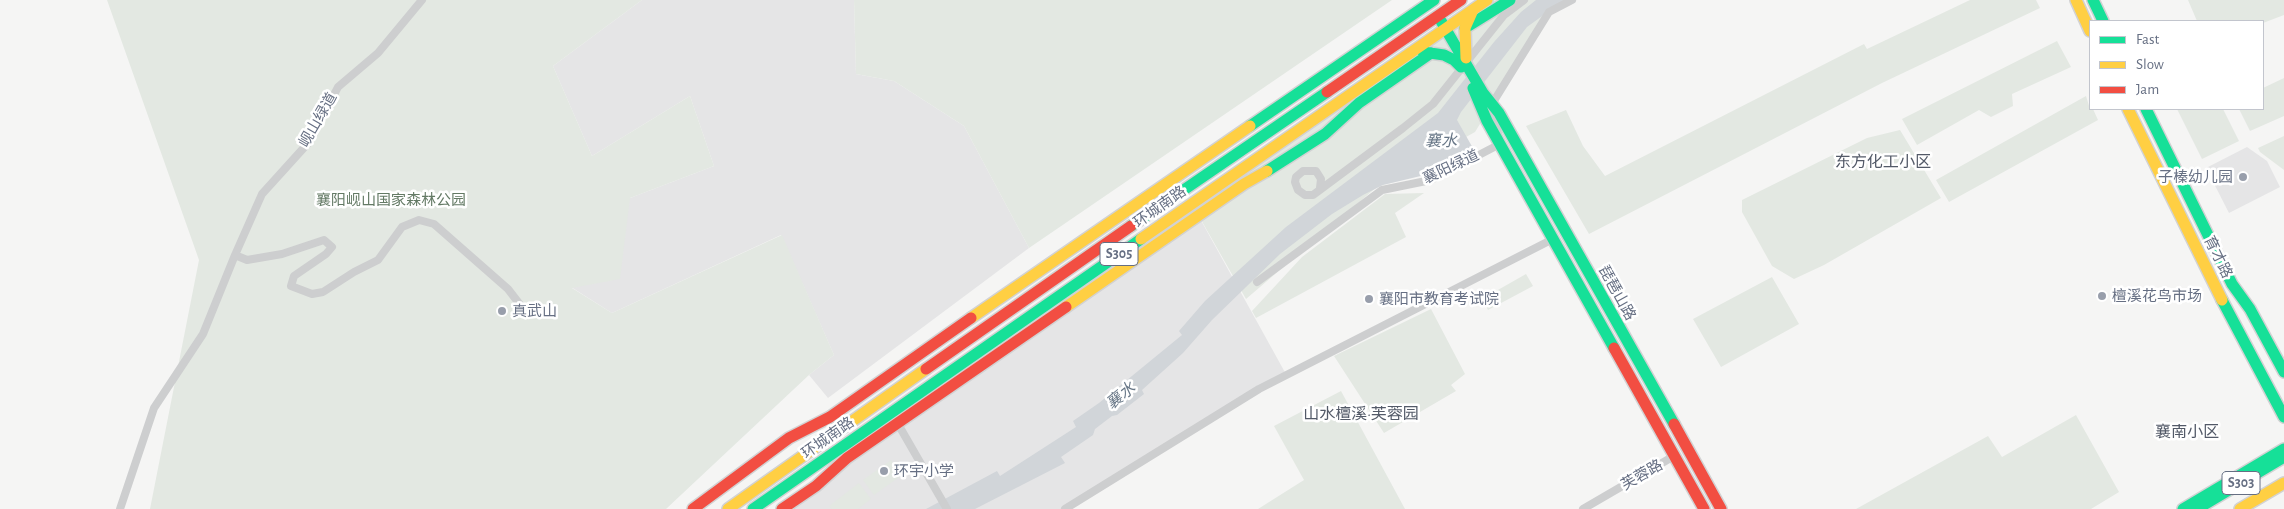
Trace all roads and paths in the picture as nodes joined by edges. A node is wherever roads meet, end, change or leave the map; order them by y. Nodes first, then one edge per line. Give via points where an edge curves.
1 (422, 0) edge
2 (1460, 0) edge
3 (1487, 0) edge
4 (1510, 0) edge
5 (1524, 0) edge
6 (1572, 0) edge
7 (2076, 0) edge
8 (2092, 0) edge
9 (1428, 4) edge
10 (1473, 10) junction
11 (1435, 18) junction
12 (2102, 20) edge
13 (1465, 28) junction
14 (2089, 29) edge
15 (1443, 31) junction
16 (1414, 51) junction
17 (1431, 53) junction
18 (1464, 65) junction
19 (1480, 95) junction
20 (1492, 104) junction
21 (2128, 110) edge
22 (2146, 110) edge
23 (1500, 144) junction
24 (1320, 188) dead end
25 (1553, 239) junction
26 (235, 255) junction
27 (1257, 282) dead end
28 (528, 316) dead end
29 (2284, 372) edge
30 (874, 385) junction
31 (883, 399) junction
32 (891, 412) junction
33 (2284, 417) edge
34 (898, 424) junction
35 (2284, 449) edge
36 (1674, 456) junction
37 (2284, 458) edge
38 (2284, 483) edge
39 (2284, 490) edge
40 (120, 509) edge
41 (693, 509) edge
42 (728, 509) edge
43 (753, 509) edge
44 (782, 509) edge
45 (947, 509) edge
46 (1065, 509) edge
47 (1583, 509) edge
48 (1704, 509) edge
49 (1721, 509) edge
50 (2183, 509) edge
51 (2197, 509) edge
52 (2240, 509) edge
53 (2252, 509) edge

1 - 26 street, 岘山绿道 via 378,53 338,87 310,141 262,194
2 - 11 main road, 环城南路 / S305
3 - 10 main road, 环城南路 / S305
4 - 13 main road
5 - 18 street via 1504,15
6 - 20 street via 1549,12
7 - 14 main road
8 - 12 main road
9 - 11 main road
9 - 30 main road
10 - 13 main road
10 - 15 main road, 环城南路 / S305
11 - 15 main road
11 - 31 main road, 环城南路 / S305
13 - 18 main road
15 - 16 main road, 环城南路 / S305
15 - 18 main road
16 - 17 main road
16 - 32 main road, 环城南路 / S305
17 - 18 main road
17 - 34 main road via 1359,103 1325,134 1244,184
18 - 19 main road
18 - 24 street via 1433,104 1316,193 1310,196 1301,194 1295,182 1299,173 1307,170 1316,172 1321,179
19 - 20 main road, 琵琶山路
19 - 23 main road, 琵琶山路 via 1487,121
20 - 23 street
20 - 49 main road, 琵琶山路
21 - 33 main road, 育才路
22 - 29 main road, 育才路 via 2232,284
23 - 25 main road, 琵琶山路
23 - 27 street, 襄阳绿道 via 1431,180 1382,190
25 - 36 main road, 琵琶山路
25 - 46 street via 1259,389
26 - 28 street via 247,260 282,254 324,240 332,247 294,276 291,286 312,294 323,292 378,260 402,226 419,220 434,224 508,289
26 - 40 street, 岘山绿道 via 203,334 154,408
30 - 31 main road
30 - 41 main road via 830,417 789,438
31 - 32 main road
31 - 42 main road, 环城南路 / S305
32 - 34 main road
32 - 43 main road, 环城南路 / S305
34 - 44 main road via 847,458 816,486
34 - 45 street
35 - 50 main road
36 - 47 street, 芙蓉路
36 - 48 main road, 琵琶山路
37 - 51 main road, S303
38 - 52 main road, S303
39 - 53 main road

